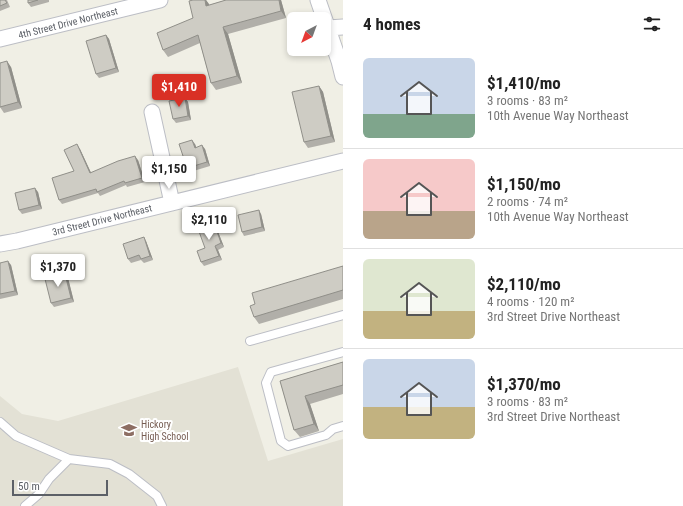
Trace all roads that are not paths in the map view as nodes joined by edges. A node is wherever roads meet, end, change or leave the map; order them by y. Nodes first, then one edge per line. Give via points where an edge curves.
1 (160, 0) edge
2 (318, 0) edge
3 (121, 5) edge
4 (322, 12) edge
5 (343, 27) edge
6 (331, 28) edge
7 (331, 37) edge
8 (0, 39) edge
9 (343, 77) edge
10 (152, 112) dead end
11 (343, 161) edge
12 (172, 203) junction
13 (0, 244) edge
14 (343, 315) edge
15 (250, 341) dead end
16 (343, 352) edge
17 (0, 422) edge
18 (343, 426) edge
19 (69, 459) junction
20 (25, 506) edge
21 (162, 506) edge

1 - 3 street, 4th Street Drive Northeast
2 - 4 street
3 - 8 street, 4th Street Drive Northeast
5 - 6 street
7 - 9 street
10 - 12 street
11 - 12 street, 3rd Street Drive Northeast
12 - 13 street, 3rd Street Drive Northeast
14 - 15 lane
16 - 18 lane via 271,372 266,383 281,441 288,446 326,435 333,429
17 - 19 lane via 16,436
19 - 20 lane via 49,479 39,494
19 - 21 lane via 110,464 129,474 157,496

